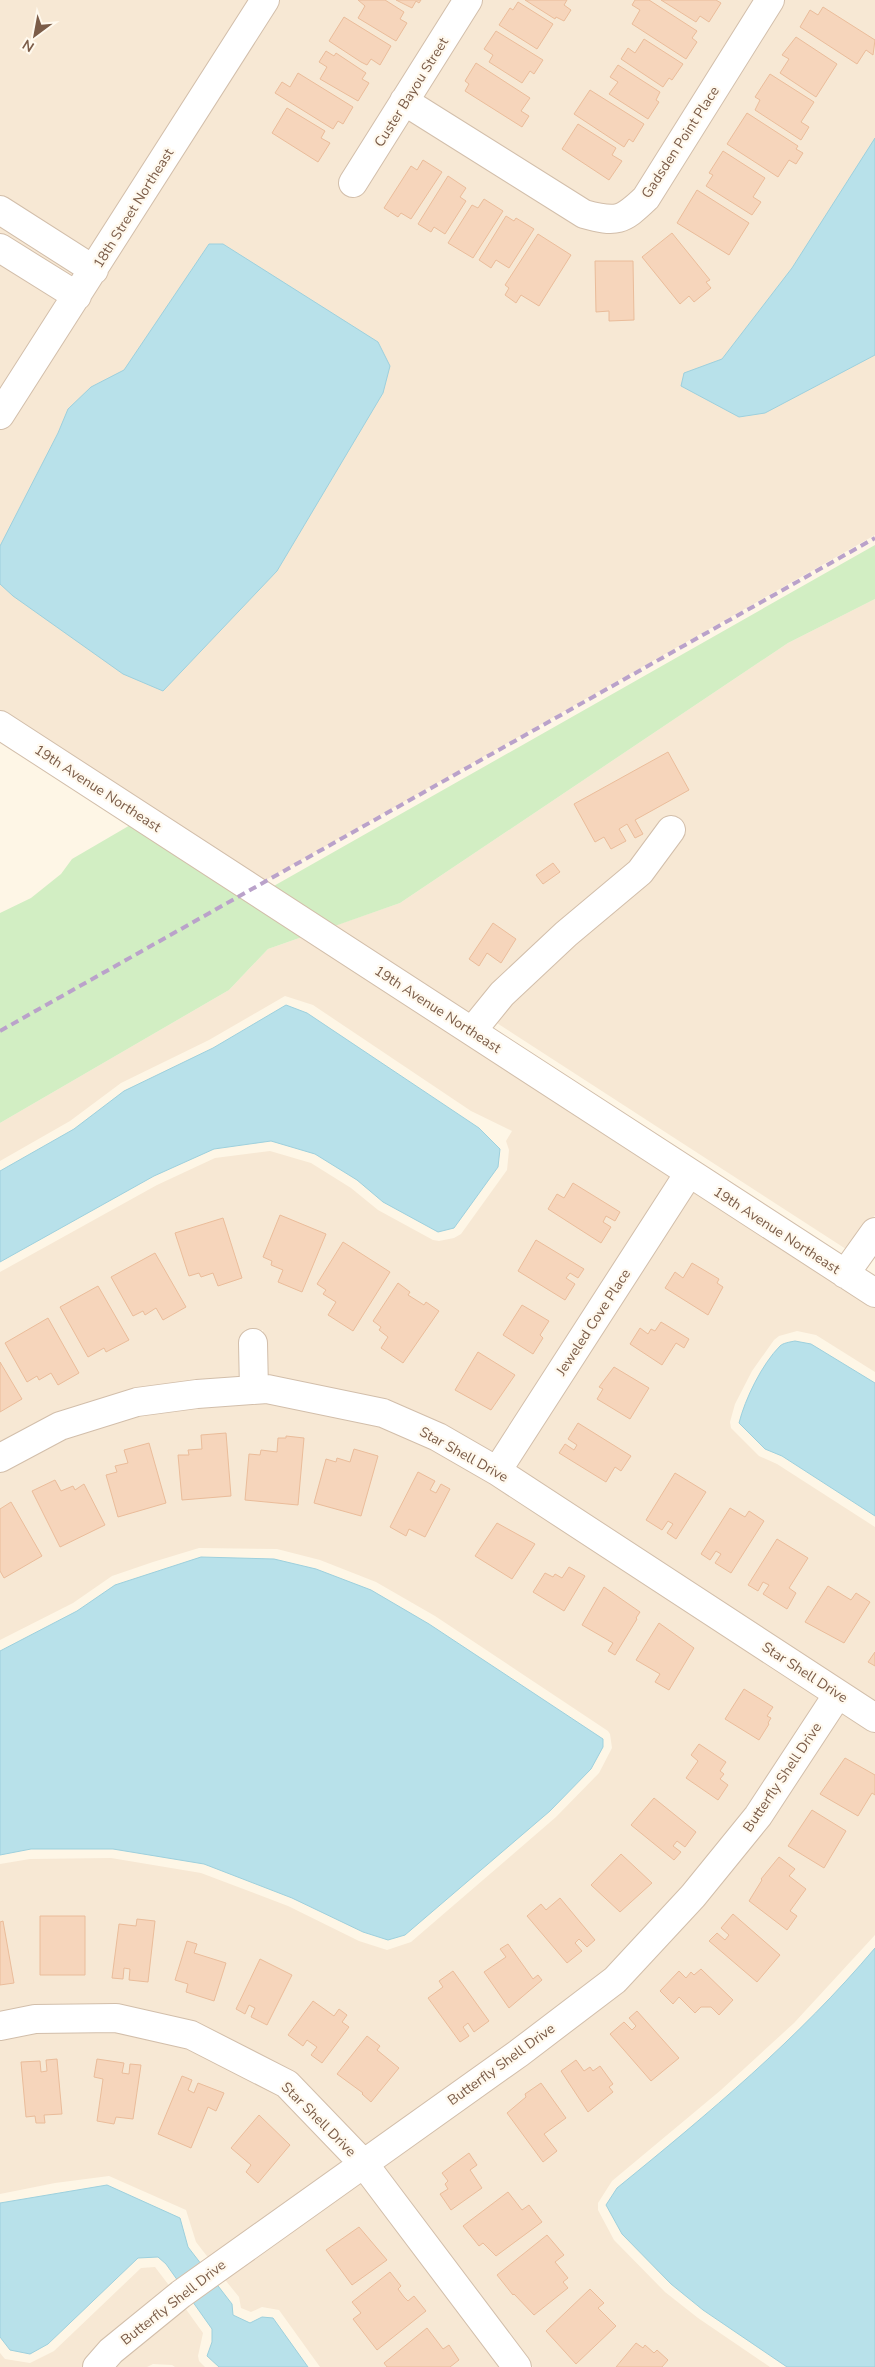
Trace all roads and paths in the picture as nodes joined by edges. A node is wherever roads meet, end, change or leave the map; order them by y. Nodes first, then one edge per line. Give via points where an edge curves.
1 (265, 0) edge
2 (468, 0) edge
3 (770, 0) edge
4 (404, 101) junction
5 (353, 184) dead end
6 (2, 215) edge
7 (0, 248) edge
8 (94, 270) junction
9 (77, 296) junction
10 (0, 415) edge
11 (0, 725) edge
12 (671, 830) dead end
13 (472, 1031) junction
14 (689, 1173) junction
15 (875, 1232) edge
16 (845, 1274) junction
17 (875, 1293) edge
18 (253, 1343) dead end
19 (254, 1390) junction
20 (0, 1458) edge
21 (497, 1471) junction
22 (838, 1694) junction
23 (875, 1718) edge
24 (0, 2026) edge
25 (364, 2164) junction
26 (97, 2367) edge
27 (517, 2367) edge

1 - 8 street, 18th Street Northeast
2 - 4 street, Custer Bayou Street
3 - 4 street, Gadsden Point Place via 646,198 627,217 606,220 584,214
4 - 5 street, Custer Bayou Street
6 - 8 street
7 - 9 street
8 - 9 street, 18th Street Northeast
9 - 10 street, 18th Street Northeast
11 - 13 street, 19th Avenue Northeast
12 - 13 street via 640,872 566,934 502,994
13 - 14 street, 19th Avenue Northeast
14 - 16 street, 19th Avenue Northeast
14 - 21 street, Jeweled Cove Place
15 - 16 street
16 - 17 street, 19th Avenue Northeast
18 - 19 street
19 - 20 street, Star Shell Drive via 137,1402 60,1426
19 - 21 street, Star Shell Drive via 266,1389 383,1413 438,1437
21 - 22 street, Star Shell Drive
22 - 23 street, Star Shell Drive
22 - 25 street, Butterfly Shell Drive via 758,1816 693,1896 614,1980
24 - 25 street, Star Shell Drive via 35,2019 116,2018 191,2035 287,2084
25 - 26 street, Butterfly Shell Drive via 180,2294 111,2351
25 - 27 street, Star Shell Drive

